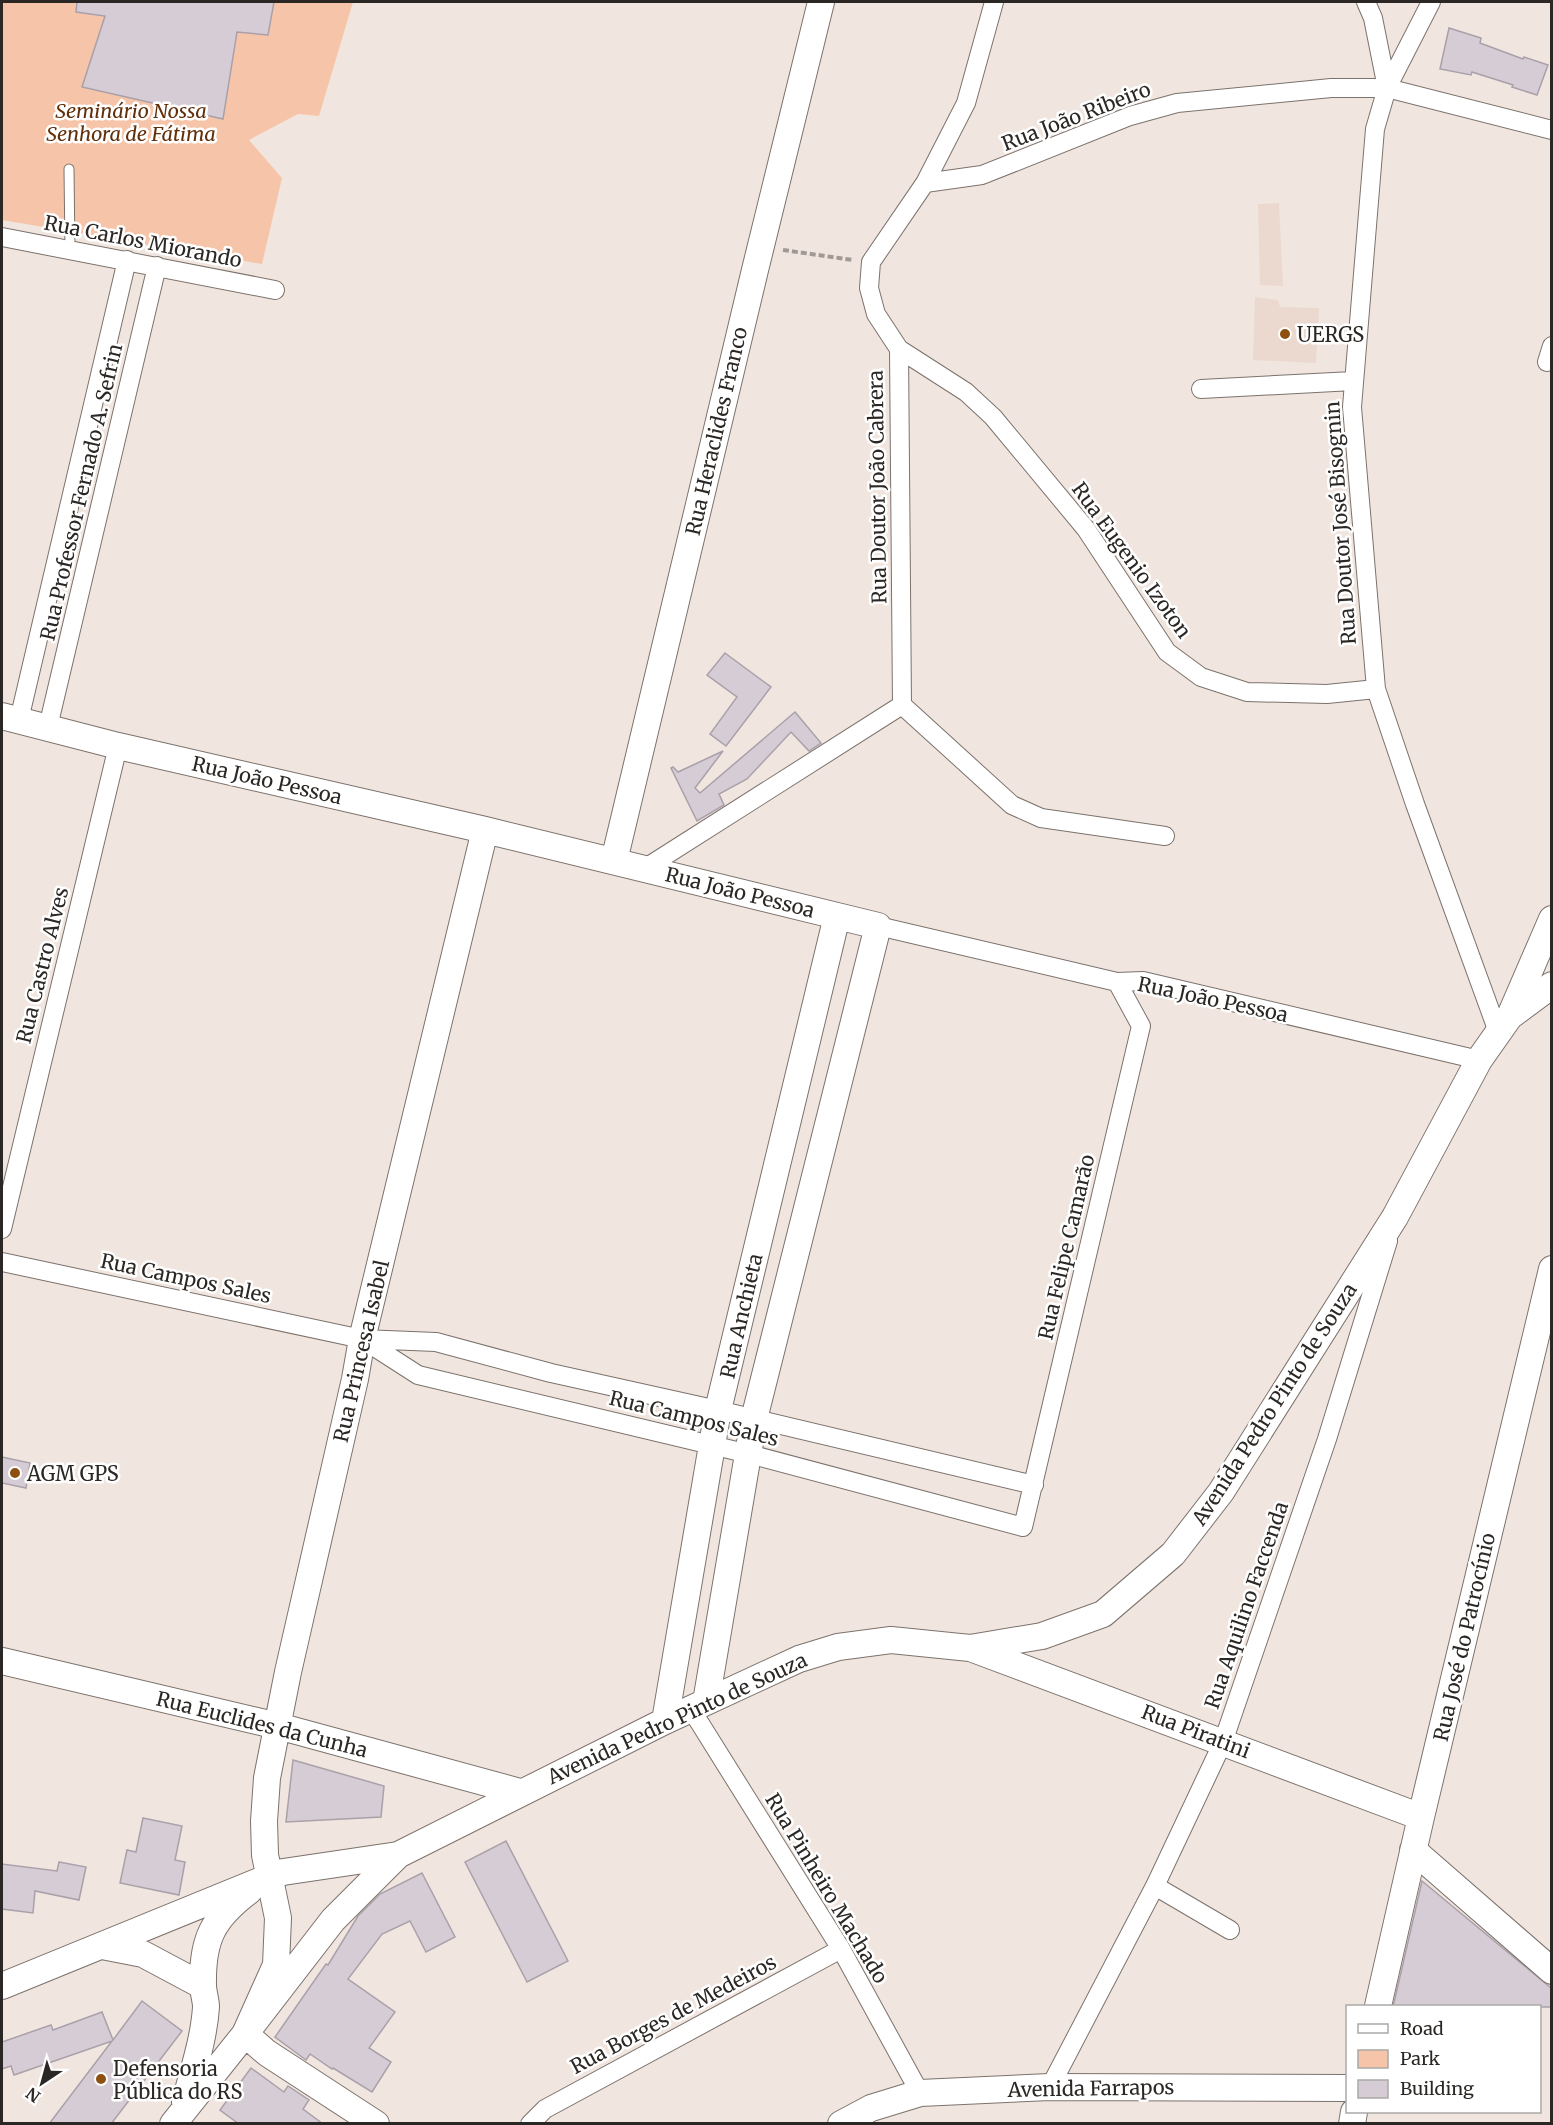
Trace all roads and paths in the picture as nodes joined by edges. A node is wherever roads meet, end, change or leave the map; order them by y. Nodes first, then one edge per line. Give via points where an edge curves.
1 (821, 2) edge
2 (994, 2) edge
3 (1366, 2) edge
4 (1431, 2) edge
5 (1387, 88) junction
6 (1551, 130) edge
7 (69, 168) dead end
8 (925, 183) junction
9 (2, 237) edge
10 (760, 247) junction
11 (70, 250) junction
12 (127, 260) junction
13 (871, 262) junction
14 (157, 266) junction
15 (275, 290) dead end
16 (898, 349) junction
17 (1353, 381) junction
18 (1201, 389) dead end
19 (1376, 689) junction
20 (902, 705) junction
21 (10, 718) edge
22 (48, 727) junction
23 (118, 746) junction
24 (484, 830) junction
25 (1165, 836) dead end
26 (614, 861) junction
27 (644, 869) junction
28 (837, 916) junction
29 (1551, 919) edge
30 (878, 926) junction
31 (1117, 982) junction
32 (1551, 985) edge
33 (1504, 1024) junction
34 (1479, 1060) junction
35 (776, 1168) junction
36 (815, 1177) junction
37 (1395, 1217) junction
38 (2, 1229) edge
39 (2, 1262) edge
40 (1551, 1269) edge
41 (362, 1339) junction
42 (551, 1373) junction
43 (544, 1406) junction
44 (718, 1410) junction
45 (754, 1419) junction
46 (712, 1445) junction
47 (749, 1454) junction
48 (1034, 1485) junction
49 (1023, 1527) joint
50 (970, 1648) junction
51 (2, 1661) edge
52 (698, 1705) junction
53 (665, 1721) junction
54 (278, 1726) junction
55 (1223, 1742) junction
56 (520, 1792) junction
57 (1421, 1817) junction
58 (1413, 1850) junction
59 (398, 1855) junction
60 (268, 1877) junction
61 (1155, 1886) junction
62 (1230, 1930) dead end
63 (102, 1946) junction
64 (841, 1949) junction
65 (1551, 1971) edge
66 (2, 1986) edge
67 (203, 1986) junction
68 (1378, 2005) edge
69 (245, 2034) junction
70 (1050, 2087) junction
71 (1346, 2088) edge
72 (920, 2092) junction
73 (177, 2117) edge
74 (376, 2124) edge
75 (530, 2124) edge
76 (841, 2124) edge

1 - 10 main road, Rua Heraclides Franco
2 - 8 street via 966,103
3 - 5 street via 1373,18
4 - 5 street, Rua Doutor José Bisognin
5 - 6 street, Rua João Ribeiro
5 - 8 street, Rua João Ribeiro via 1331,88 1176,103 1130,116 982,175
5 - 17 street, Rua Doutor José Bisognin via 1375,129
7 - 11 lane
8 - 13 street
9 - 11 street, Rua Carlos Miorando
10 - 13 path
10 - 26 main road, Rua Heraclides Franco
11 - 12 street, Rua Carlos Miorando
12 - 14 street, Rua Carlos Miorando
12 - 21 street, Rua Professor Fernado A. Sefrin
13 - 16 street, Rua Doutor João Cabrera via 869,288 876,314
14 - 15 street, Rua Carlos Miorando
14 - 22 street, Rua Professor Fernado A. Sefrin
16 - 19 street, Rua Eugenio Izoton via 966,392 993,417 1086,530 1167,652 1201,677 1247,692 1327,694
16 - 20 street, Rua Doutor João Cabrera
17 - 18 street
17 - 19 street, Rua Doutor José Bisognin
19 - 33 street, Rua Doutor José Bisognin via 1415,804
20 - 25 street via 1012,805 1041,818
20 - 27 street
21 - 22 main road, Rua João Pessoa
22 - 23 main road, Rua João Pessoa
23 - 24 main road, Rua João Pessoa
23 - 38 street, Rua Castro Alves
24 - 26 main road, Rua João Pessoa
24 - 41 main road, Rua Princesa Isabel
26 - 27 main road, Rua João Pessoa
27 - 28 main road, Rua João Pessoa
28 - 30 main road, Rua João Pessoa
28 - 35 main road, Rua Anchieta
29 - 33 main road, Avenida Pedro Pinto de Souza
30 - 31 street, Rua João Pessoa
30 - 36 main road, Rua Anchieta
31 - 34 street, Rua João Pessoa via 1143,981
31 - 48 street, Rua Felipe Camarão via 1141,1026
32 - 33 main road, Avenida Pedro Pinto de Souza
33 - 34 main road, Avenida Pedro Pinto de Souza
34 - 37 main road, Avenida Pedro Pinto de Souza
35 - 36 main road
35 - 44 main road, Rua Anchieta
36 - 45 main road, Rua Anchieta
37 - 50 main road, Avenida Pedro Pinto de Souza via 1221,1492 1173,1554 1103,1614 1042,1636
37 - 55 street, Rua Aquilino Faccenda via 1327,1439
39 - 41 street, Rua Campos Sales
40 - 57 main road, Rua José do Patrocínio
41 - 42 street, Rua Campos Sales via 436,1342
41 - 43 street, Rua Campos Sales via 418,1375
41 - 54 main road, Rua Princesa Isabel
42 - 43 street
42 - 44 street, Rua Campos Sales
43 - 46 street, Rua Campos Sales
44 - 45 street, Rua Campos Sales
44 - 46 main road, Rua Anchieta
45 - 47 main road, Rua Anchieta
45 - 48 street, Rua Campos Sales
46 - 47 street, Rua Campos Sales
46 - 53 main road, Rua Anchieta
47 - 49 street, Rua Campos Sales
47 - 52 main road, Rua Anchieta
48 - 49 street, Rua Felipe Camarão
50 - 52 main road, Avenida Pedro Pinto de Souza via 891,1640 838,1647 799,1659
50 - 55 main road, Rua Piratini
51 - 54 main road, Rua Euclides da Cunha
52 - 53 main road, Avenida Pedro Pinto de Souza
52 - 64 street, Rua Pinheiro Machado
53 - 56 main road, Avenida Pedro Pinto de Souza
54 - 56 main road, Rua Euclides da Cunha
54 - 60 main road, Rua Princesa Isabel via 267,1778 264,1821
55 - 57 main road, Rua Piratini
55 - 61 street, Rua Aquilino Faccenda
56 - 59 main road, Avenida Pedro Pinto de Souza
57 - 58 main road, Rua José do Patrocínio
58 - 65 main road
58 - 68 main road, Rua José do Patrocínio
59 - 60 main road, Avenida Pedro Pinto de Souza
59 - 69 main road, Avenida Pedro Pinto de Souza via 333,1920
60 - 63 main road
60 - 67 main road, Avenida Pedro Pinto de Souza via 231,1904 211,1929 204,1952
60 - 69 main road, Rua Princesa Isabel via 278,1918 276,1965
61 - 62 street
61 - 70 street, Rua Aquilino Faccenda
63 - 66 main road
63 - 67 main road via 143,1954
64 - 72 street, Rua Pinheiro Machado
64 - 75 street, Rua Borges de Medeiros via 545,2109
67 - 73 main road, Avenida Pedro Pinto de Souza via 203,2028
69 - 73 main road, Avenida Pedro Pinto de Souza
69 - 74 main road via 267,2053
70 - 71 main road, Avenida Farrapos
70 - 72 main road, Avenida Farrapos
72 - 76 main road, Avenida Farrapos via 871,2108

